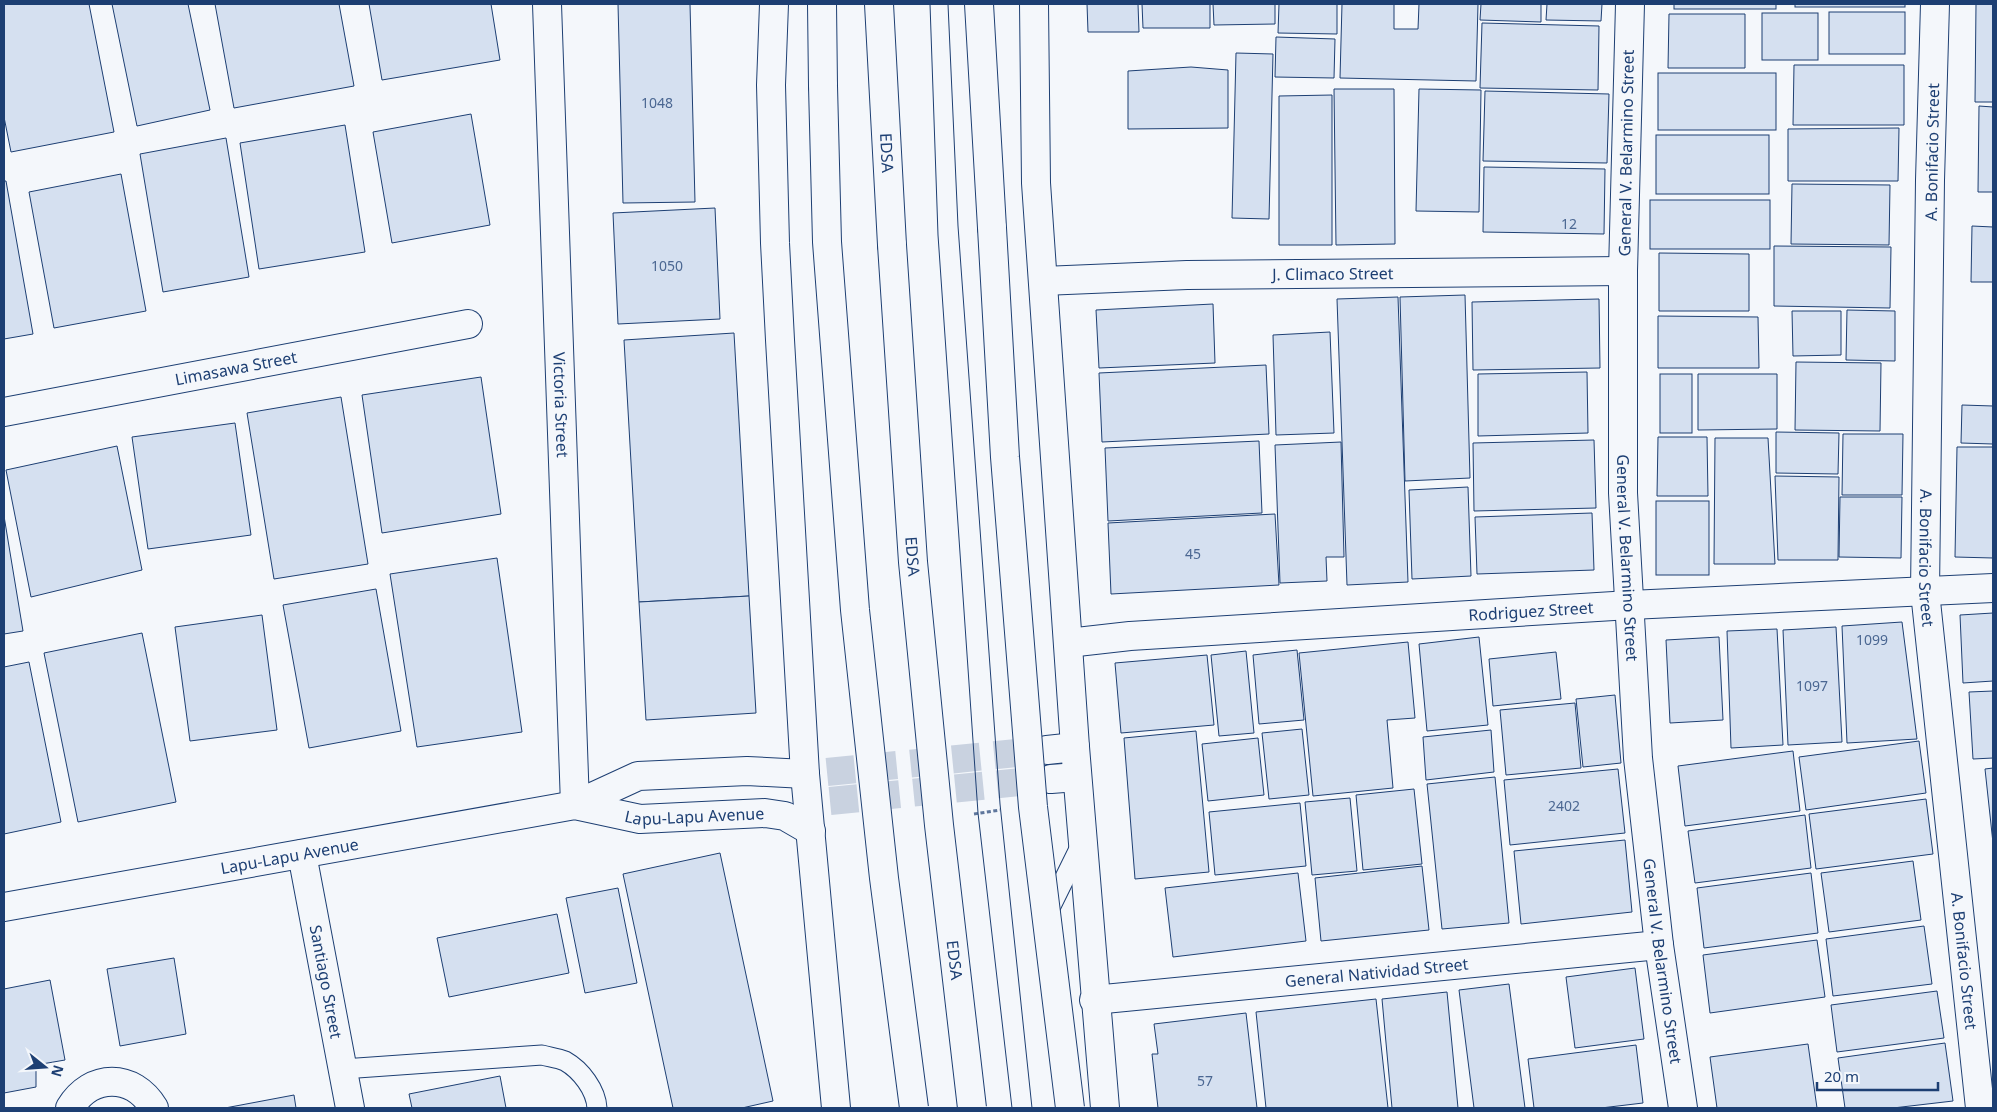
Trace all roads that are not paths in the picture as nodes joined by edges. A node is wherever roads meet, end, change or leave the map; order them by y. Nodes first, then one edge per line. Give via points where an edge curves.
1 (547, 4) edge
2 (774, 4) edge
3 (822, 4) edge
4 (879, 4) edge
5 (979, 4) edge
6 (1034, 4) edge
7 (1630, 4) edge
8 (1935, 4) edge
9 (1623, 271) junction
10 (1043, 281) junction
11 (468, 324) dead end
12 (4, 412) edge
13 (1993, 588) edge
14 (1926, 592) junction
15 (1630, 605) junction
16 (1068, 643) junction
17 (1075, 747) junction
18 (1047, 750) tunnel mouth
19 (816, 773) junction
20 (574, 805) junction
21 (811, 831) junction
22 (1082, 843) junction
23 (302, 854) junction
24 (4, 907) edge
25 (1659, 946) junction
26 (1094, 1000) junction
27 (343, 1069) junction
28 (70, 1108) edge
29 (154, 1108) edge
30 (350, 1108) edge
31 (597, 1108) edge
32 (836, 1108) edge
33 (914, 1108) edge
34 (972, 1108) edge
35 (1061, 1108) edge
36 (1070, 1108) edge
37 (1105, 1108) edge
38 (1683, 1108) edge
39 (1980, 1108) edge

1 - 20 main road, Victoria Street
2 - 19 main road via 771,85 774,243
3 - 33 main road, bridge via 827,242 855,610 885,887
4 - 34 main road, EDSA, bridge via 913,562
5 - 36 main road, bridge via 1005,457 1032,798
6 - 10 main road via 1036,183
7 - 9 main road, General V. Belarmino Street
8 - 14 main road, A. Bonifacio Street
9 - 10 main road, J. Climaco Street via 1254,274
9 - 15 main road, General V. Belarmino Street via 1623,493
10 - 16 main road
11 - 12 main road, Limasawa Street
13 - 14 main road, Rodriguez Street
14 - 15 main road, Rodriguez Street
14 - 39 main road, A. Bonifacio Street
15 - 16 main road, Rodriguez Street via 1130,636
15 - 25 main road, General V. Belarmino Street via 1638,758
16 - 17 main road
17 - 18 main road
17 - 22 main road via 1064,778
19 - 20 main road, Lapu-Lapu Avenue via 747,771 638,776
19 - 21 main road via 819,802
20 - 21 main road, Lapu-Lapu Avenue via 640,819 766,813 786,816
20 - 23 main road, Lapu-Lapu Avenue
21 - 32 main road
22 - 26 main road
22 - 35 lane via 1043,920
23 - 24 main road, Lapu-Lapu Avenue
23 - 27 main road, Santiago Street
25 - 26 main road, General Natividad Street
25 - 38 main road, General V. Belarmino Street
26 - 37 main road
27 - 30 main road, Santiago Street
27 - 31 lane via 542,1055 564,1060 580,1073 597,1097
28 - 29 main road via 88,1088 112,1082 136,1088

